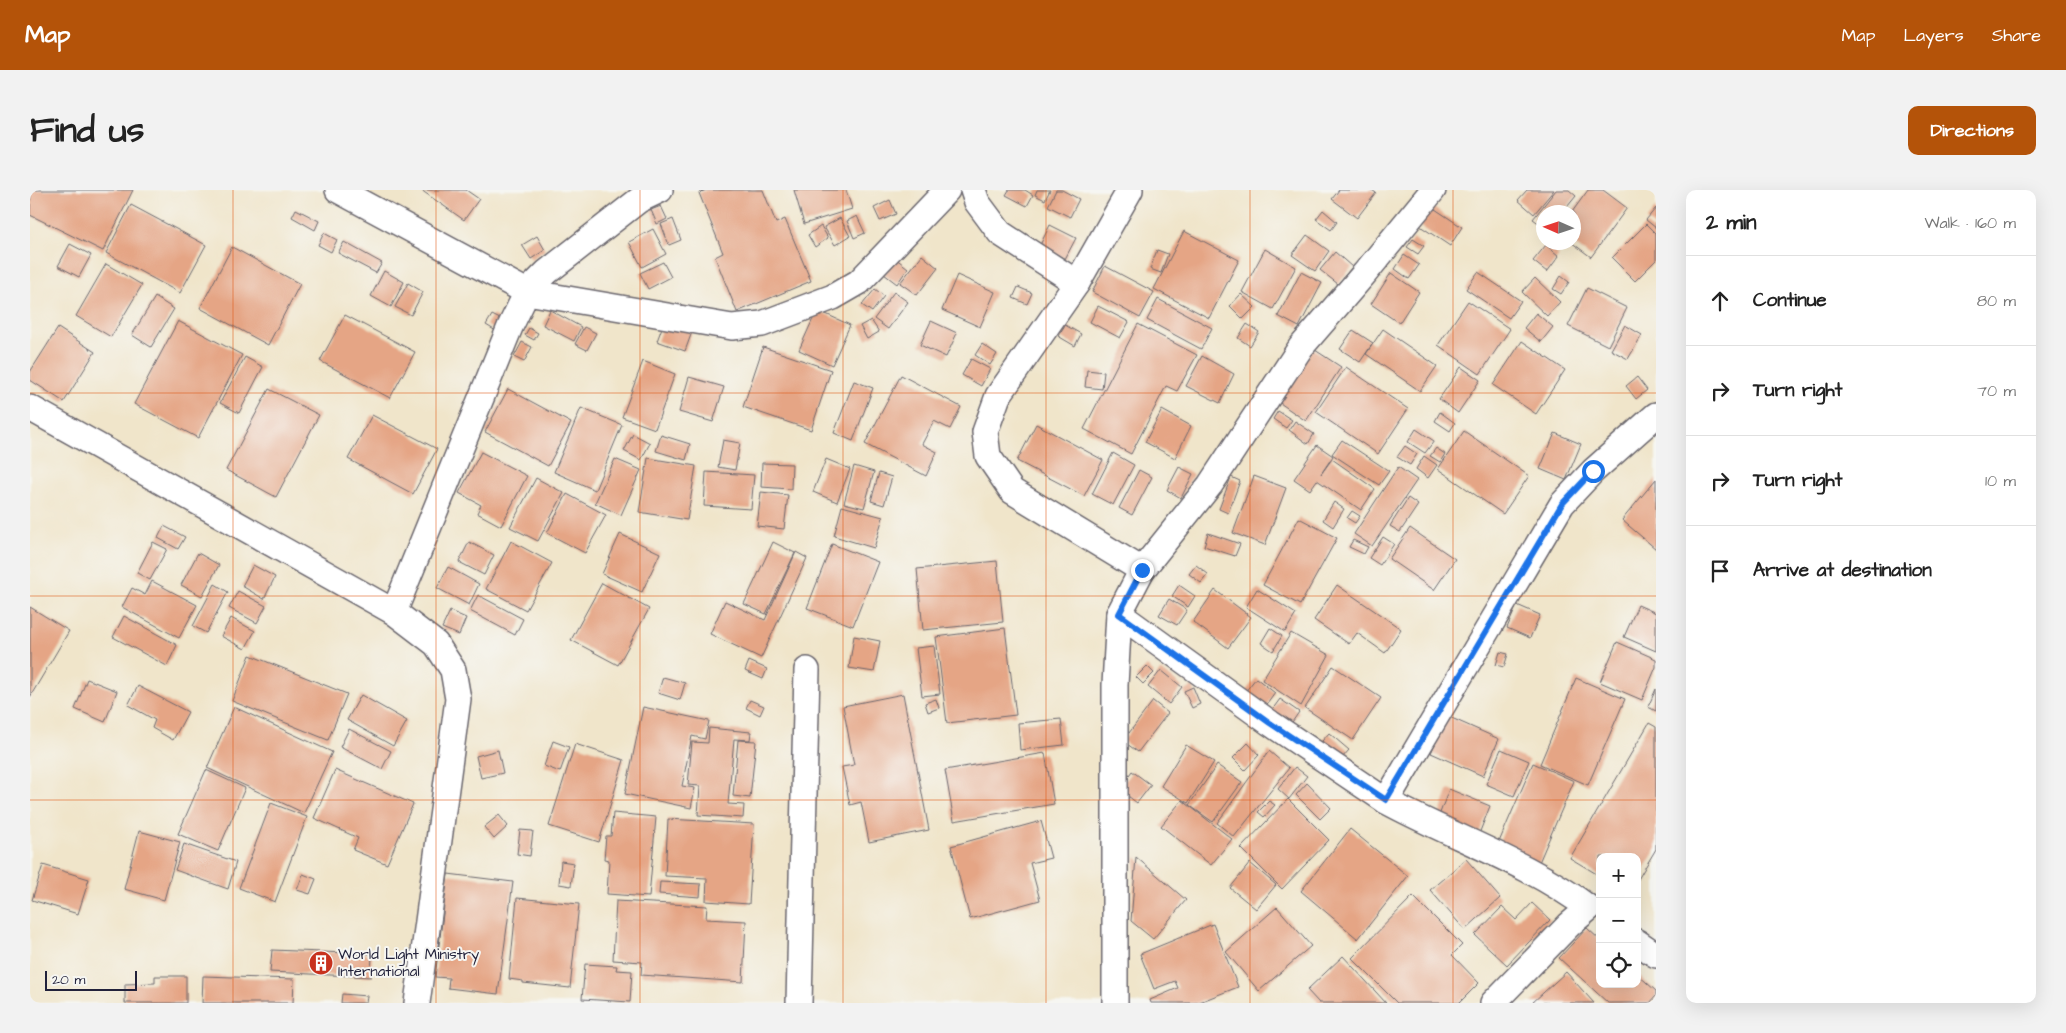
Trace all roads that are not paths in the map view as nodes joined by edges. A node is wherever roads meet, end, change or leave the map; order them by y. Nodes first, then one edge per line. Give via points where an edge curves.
1 (338, 190) edge
2 (660, 190) edge
3 (947, 190) edge
4 (973, 190) edge
5 (1130, 190) edge
6 (1434, 190) edge
7 (1077, 283) junction
8 (528, 292) junction
9 (30, 408) edge
10 (1656, 415) edge
11 (1142, 570) junction
12 (394, 612) junction
13 (1119, 614) junction
14 (807, 670) dead end
15 (1386, 800) junction
16 (1594, 912) edge
17 (1638, 943) edge
18 (1656, 955) edge
19 (417, 1003) edge
20 (799, 1003) edge
21 (1115, 1003) edge
22 (1493, 1003) edge

1 - 8 street
2 - 8 street via 639,200 547,272
3 - 8 street via 859,282 833,297 762,324 732,327
4 - 7 street via 977,202 1000,233
5 - 7 street
6 - 11 street via 1301,347 1210,485
7 - 11 street via 998,396 986,432 988,456 1012,491
8 - 12 street via 510,327
9 - 12 street
10 - 15 street via 1593,471 1562,504
11 - 13 street
12 - 19 street via 436,644 452,670 458,699
13 - 15 street via 1270,723
13 - 21 street via 1115,694
14 - 20 street
15 - 16 street via 1535,875 1572,895
16 - 22 street via 1569,925
17 - 18 street

